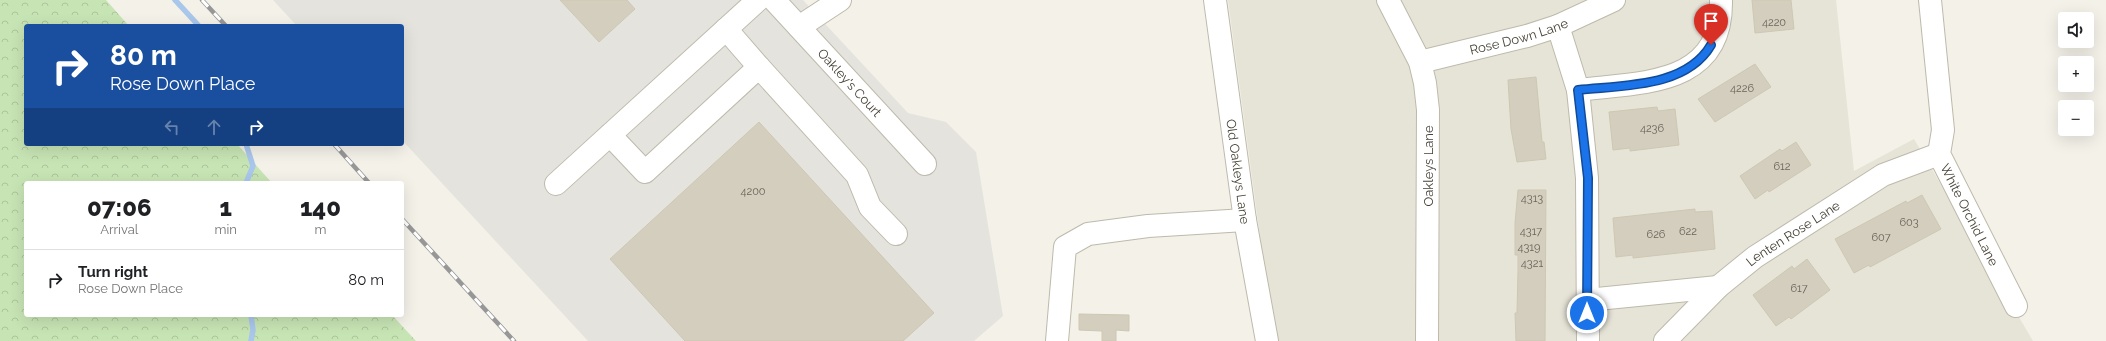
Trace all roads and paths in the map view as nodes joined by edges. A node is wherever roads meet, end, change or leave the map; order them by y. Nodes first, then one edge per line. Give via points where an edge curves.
1 (758, 0) edge
2 (774, 0) edge
3 (840, 0) edge
4 (1215, 0) edge
5 (1388, 0) edge
6 (1614, 0) edge
7 (1721, 0) edge
8 (1930, 0) edge
9 (1558, 26) junction
10 (799, 27) junction
11 (726, 29) junction
12 (1420, 62) junction
13 (759, 67) junction
14 (1578, 90) junction
15 (610, 135) junction
16 (1939, 154) junction
17 (926, 164) dead end
18 (556, 184) dead end
19 (1245, 220) junction
20 (896, 234) dead end
21 (1718, 287) junction
22 (1587, 300) junction
23 (2016, 306) dead end
24 (1057, 341) edge
25 (1267, 341) edge
26 (1427, 341) edge
27 (1588, 341) edge
28 (1665, 341) edge

1 - 11 street
2 - 10 street, Oakley's Court
3 - 10 street
4 - 19 street, Old Oakleys Lane
5 - 12 street, Oakleys Lane
6 - 9 street, Rose Down Lane
7 - 14 street via 1720,24 1715,38 1707,52 1694,65 1671,77
8 - 16 street, White Orchid Lane via 1944,130
9 - 12 street, Rose Down Lane
9 - 14 street
10 - 17 street, Oakley's Court
11 - 13 street
11 - 15 street
12 - 26 street, Oakleys Lane via 1428,110
13 - 15 street via 645,172
13 - 20 street via 857,175 870,207
14 - 22 street via 1588,178
15 - 18 street
16 - 21 street, Lenten Rose Lane via 1883,175 1755,257
16 - 23 street, White Orchid Lane
19 - 24 street via 1148,226 1088,234 1065,247
19 - 25 street, Old Oakleys Lane
21 - 22 street
21 - 28 street, Lenten Rose Lane
22 - 27 street

